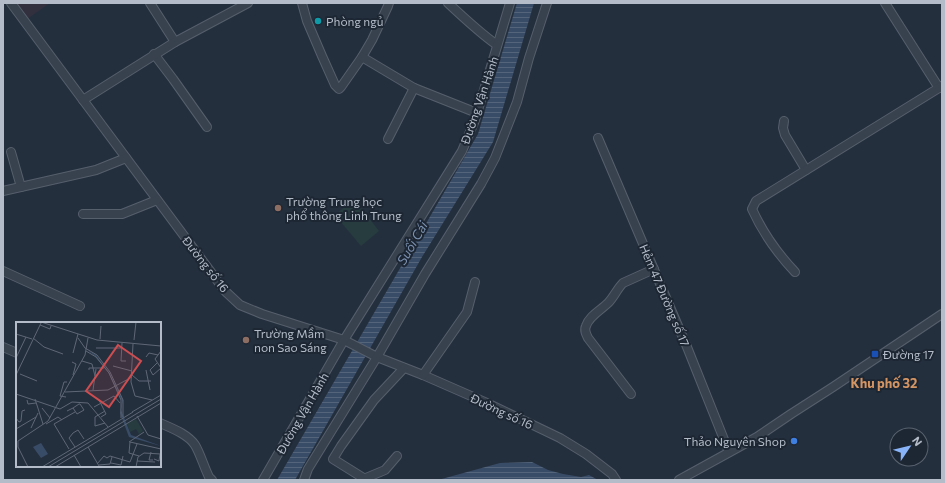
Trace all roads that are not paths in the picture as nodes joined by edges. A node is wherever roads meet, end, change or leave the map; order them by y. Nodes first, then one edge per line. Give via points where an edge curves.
1 (11, 3) edge
2 (150, 3) edge
3 (248, 3) edge
4 (389, 3) edge
5 (448, 3) edge
6 (510, 3) edge
7 (547, 3) edge
8 (885, 3) edge
9 (303, 4) edge
10 (175, 42) junction
11 (497, 45) junction
12 (154, 54) junction
13 (362, 57) junction
14 (941, 87) edge
15 (414, 88) junction
16 (83, 100) junction
17 (477, 113) junction
18 (784, 121) dead end
19 (206, 127) dead end
20 (598, 138) dead end
21 (388, 139) dead end
22 (11, 152) dead end
23 (126, 158) junction
24 (806, 170) junction
25 (21, 187) junction
26 (3, 191) edge
27 (157, 200) junction
28 (83, 214) dead end
29 (654, 269) junction
30 (3, 271) edge
31 (796, 272) dead end
32 (475, 282) dead end
33 (80, 306) dead end
34 (942, 314) edge
35 (348, 342) junction
36 (3, 347) edge
37 (16, 353) edge
38 (374, 356) junction
39 (404, 368) junction
40 (423, 375) junction
41 (631, 394) dead end
42 (161, 423) edge
43 (728, 452) junction
44 (397, 456) dead end
45 (363, 479) edge
46 (212, 480) edge
47 (263, 480) edge
48 (304, 480) edge
49 (616, 480) edge
50 (679, 480) edge

1 - 16 street, Đường số 16
2 - 10 street
3 - 10 street
4 - 13 street
5 - 11 street
6 - 11 street, Đường Vận Hành
7 - 38 street via 517,102 495,158
8 - 14 street
9 - 13 street via 307,21 337,88 341,87
10 - 12 street
11 - 17 street, Đường Vận Hành
12 - 16 street
12 - 19 street
13 - 15 street
14 - 24 street
15 - 17 street
15 - 21 street
16 - 23 street, Đường số 16
17 - 35 street, Đường Vận Hành via 462,151
18 - 24 street via 785,135
20 - 29 street, Hẻm 47 Đường số 17
22 - 25 street
23 - 25 street via 96,170
23 - 27 street, Đường số 16
24 - 31 street via 756,201 752,209 758,223
25 - 26 street
27 - 28 street via 122,214
27 - 35 street, Đường số 16 via 225,291 240,304 262,314
29 - 41 street via 620,286 609,303 586,325 588,338
29 - 43 street, Hẻm 47 Đường số 17
30 - 33 street
32 - 40 street via 468,312
34 - 43 street via 833,388
35 - 38 street, Đường số 16
35 - 47 street, Đường Vận Hành
36 - 37 street
38 - 39 street, Đường số 16
38 - 48 street
39 - 40 street, Đường số 16
39 - 45 street via 374,400 333,458
40 - 49 street, Đường số 16 via 560,438 586,454
42 - 46 street via 191,440
43 - 50 street
44 - 45 street via 386,470

